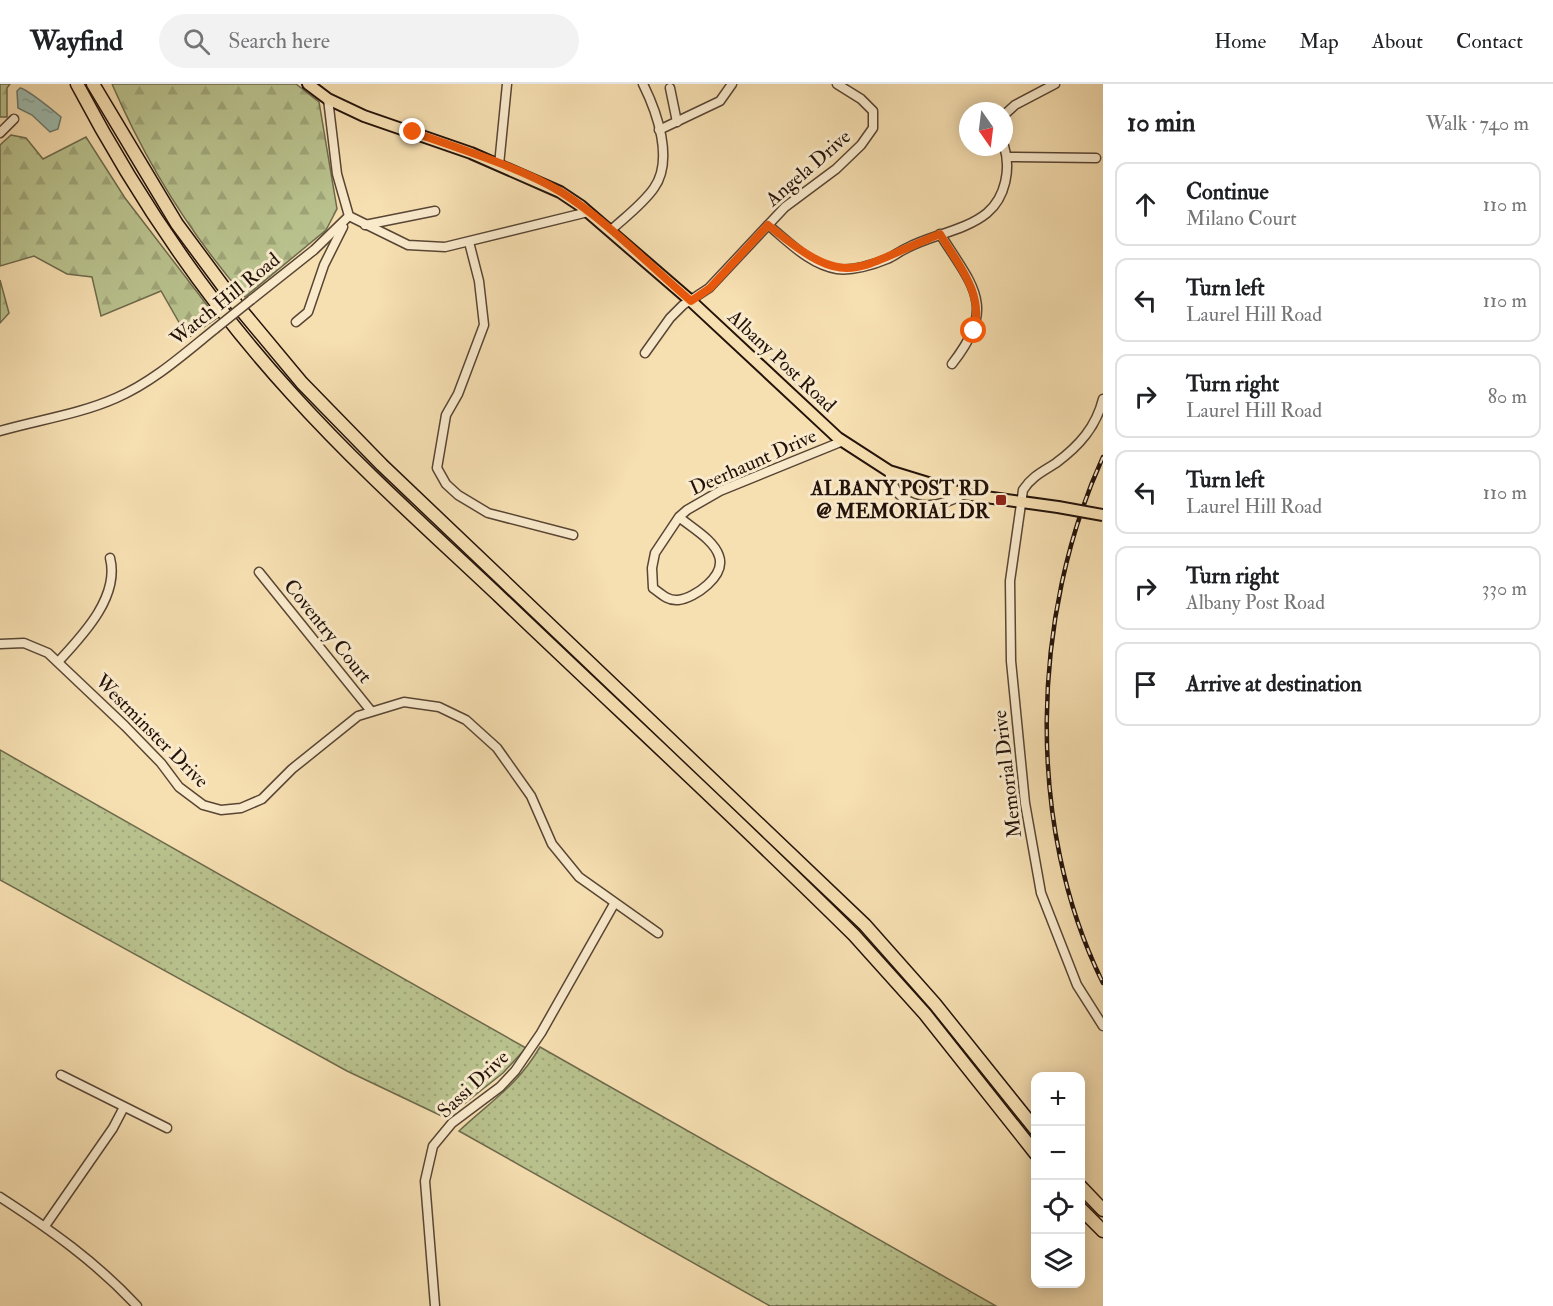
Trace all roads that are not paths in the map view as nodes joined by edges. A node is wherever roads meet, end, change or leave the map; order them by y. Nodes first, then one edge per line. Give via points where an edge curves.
1 (76, 84) edge
2 (93, 84) edge
3 (101, 84) edge
4 (308, 84) edge
5 (507, 84) edge
6 (643, 84) edge
7 (732, 84) edge
8 (837, 84) edge
9 (1055, 84) edge
10 (670, 88) dead end
11 (328, 99) junction
12 (1013, 107) edge
13 (14, 119) dead end
14 (676, 122) junction
15 (659, 130) junction
16 (0, 133) edge
17 (1008, 156) joint
18 (1096, 158) dead end
19 (499, 165) junction
20 (145, 174) junction
21 (435, 211) dead end
22 (588, 212) junction
23 (349, 216) junction
24 (365, 225) junction
25 (768, 225) junction
26 (610, 231) junction
27 (940, 234) junction
28 (469, 242) junction
29 (691, 301) junction
30 (296, 322) dead end
31 (645, 353) dead end
32 (952, 364) dead end
33 (1103, 399) edge
34 (0, 431) edge
35 (843, 441) junction
36 (889, 471) junction
37 (964, 494) junction
38 (1021, 504) junction
39 (1103, 515) edge
40 (679, 517) junction
41 (573, 535) dead end
42 (110, 558) dead end
43 (259, 572) dead end
44 (0, 644) edge
45 (58, 662) junction
46 (371, 711) junction
47 (614, 904) junction
48 (658, 933) dead end
49 (1103, 1026) edge
50 (61, 1075) dead end
51 (124, 1107) junction
52 (1032, 1126) edge
53 (166, 1128) dead end
54 (1031, 1149) edge
55 (1085, 1191) edge
56 (0, 1197) edge
57 (1103, 1210) edge
58 (1085, 1213) edge
59 (45, 1226) junction
60 (1103, 1231) edge
61 (137, 1306) edge
62 (435, 1306) edge

1 - 54 highway via 180,254 291,393 854,935 925,1014
2 - 20 highway
3 - 20 highway
4 - 11 main road, Albany Post Road
5 - 19 street
6 - 15 street
7 - 14 street via 720,101
8 - 25 street, Angela Drive via 873,111 873,128 836,169 785,207
9 - 12 street
10 - 14 street
11 - 19 main road, Albany Post Road via 384,124
11 - 23 street via 337,174
13 - 16 street
14 - 15 street
15 - 26 street via 661,172 654,189
17 - 18 street
17 - 27 street via 1008,175 997,202 987,214
19 - 22 main road, Albany Post Road via 560,192
20 - 52 highway via 223,288 302,383 382,465 864,925 935,1004
21 - 24 street
22 - 26 main road, Albany Post Road
22 - 28 street
23 - 24 street
23 - 30 street via 324,266 308,312
23 - 34 street, Watch Hill Road, bridge via 314,250 159,373 115,399
24 - 28 street via 408,245 445,247
25 - 27 street via 799,251 838,269 888,259
25 - 29 street via 710,288
26 - 29 main road, Albany Post Road
27 - 32 street via 969,281 978,315 974,331
28 - 41 street via 484,325 463,383 446,415 436,468 458,495 488,513
29 - 31 street via 670,318
29 - 35 main road, Albany Post Road
33 - 38 street, Memorial Drive via 1088,434 1029,482
35 - 36 main road, Albany Post Road
35 - 40 street, Deerhaunt Drive via 720,491
36 - 37 main road, Albany Post Road
36 - 37 street via 891,483 902,496 918,505 950,503
37 - 38 main road, Albany Post Road
38 - 39 main road, Albany Post Road, bridge
38 - 49 street, Memorial Drive via 1010,581 1011,661 1024,803 1041,893 1077,985
40 - 40 street, Deerhaunt Drive via 714,546 720,561 719,569 705,586 678,600 653,588 652,568 655,553
42 - 45 street via 111,575 93,620
43 - 46 street, Coventry Court
44 - 45 street, Westminster Drive via 24,643 48,652
45 - 46 street, Westminster Drive via 154,756 179,787 203,805 220,810 241,808 262,799 335,733
46 - 47 street, Westminster Drive via 404,702 439,707 466,720 514,770 554,846 579,878
47 - 48 street, Westminster Drive
47 - 62 street, Sassi Drive via 522,1063 500,1087 452,1123 433,1146 425,1181
50 - 51 street
51 - 53 street
51 - 59 street
55 - 57 highway
56 - 59 street
58 - 60 highway
59 - 61 street via 106,1273

